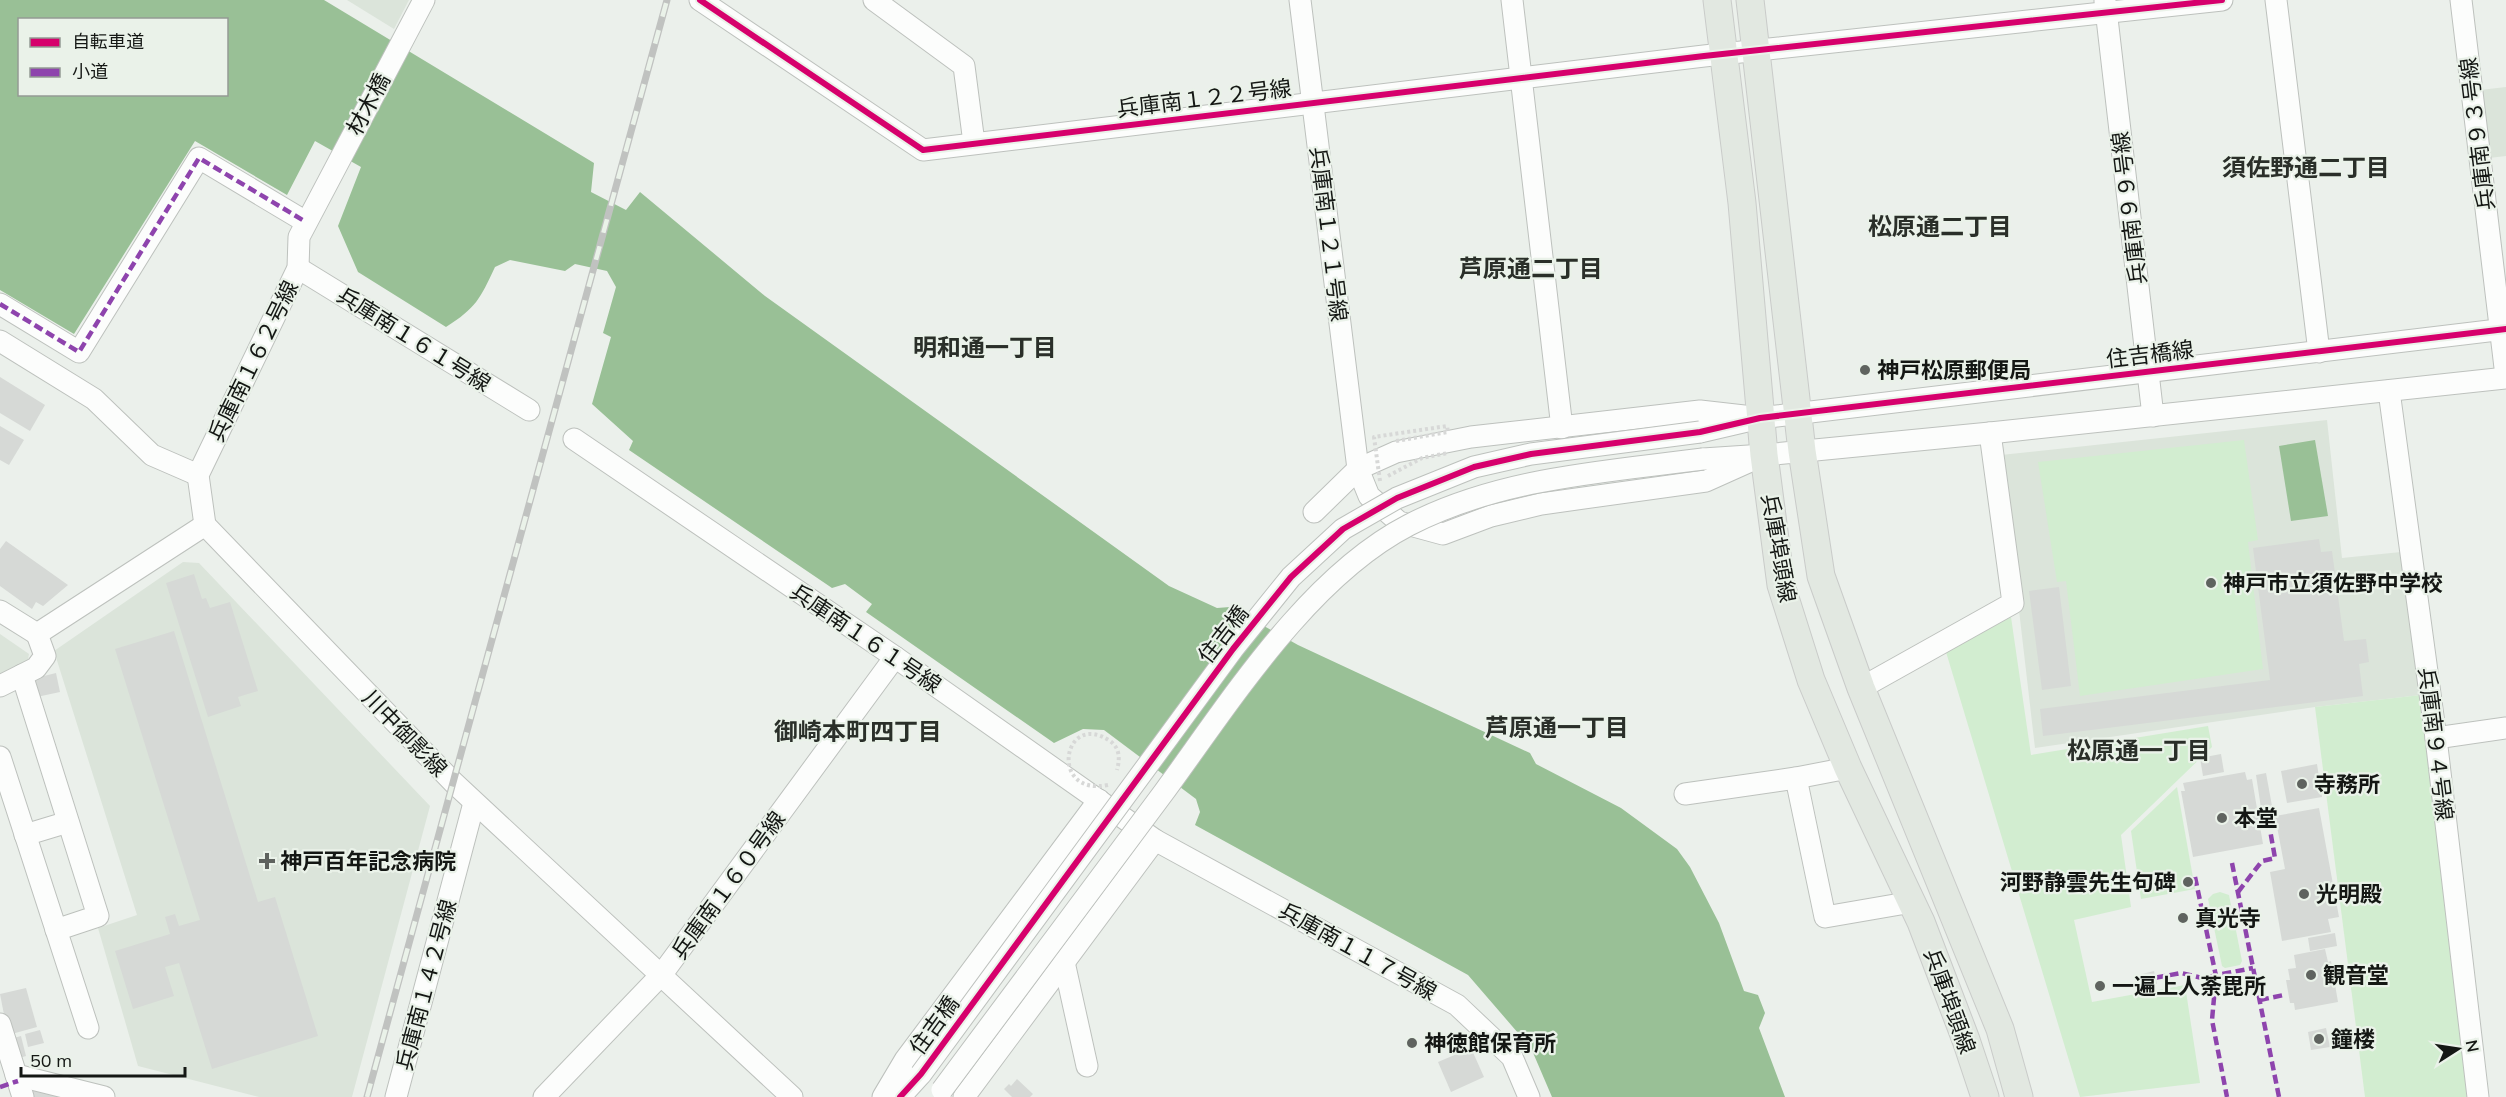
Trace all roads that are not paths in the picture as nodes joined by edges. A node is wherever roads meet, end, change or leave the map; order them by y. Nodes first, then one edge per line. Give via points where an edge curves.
1 (424, 0) edge
2 (700, 0) edge
3 (874, 0) edge
4 (1300, 0) edge
5 (1512, 0) edge
6 (1717, 0) edge
7 (1750, 0) edge
8 (2222, 0) edge
9 (2276, 0) edge
10 (2461, 0) edge
11 (2191, 2) edge
12 (2106, 6) edge
13 (1756, 51) junction
14 (1723, 55) junction
15 (1521, 78) junction
16 (1312, 103) junction
17 (974, 143) junction
18 (334, 166) joint
19 (302, 230) junction
20 (298, 268) junction
21 (0, 304) edge
22 (2503, 330) edge
23 (0, 341) edge
24 (2319, 352) junction
25 (2148, 372) junction
26 (2506, 377) edge
27 (2389, 391) junction
28 (529, 410) dead end
29 (1797, 413) junction
30 (2154, 416) junction
31 (1760, 418) junction
32 (1562, 428) junction
33 (1990, 433) junction
34 (574, 439) dead end
35 (1802, 451) junction
36 (1764, 455) junction
37 (1358, 469) junction
38 (198, 475) junction
39 (1314, 512) dead end
40 (205, 525) junction
41 (0, 610) edge
42 (37, 634) junction
43 (895, 657) junction
44 (22, 675) junction
45 (0, 686) edge
46 (1861, 688) junction
47 (2506, 728) edge
48 (2436, 738) junction
49 (1887, 750) junction
50 (0, 757) edge
51 (1848, 768) junction
52 (1797, 778) junction
53 (1685, 794) dead end
54 (1099, 800) junction
55 (474, 803) junction
56 (68, 822) junction
57 (25, 834) junction
58 (1155, 840) junction
59 (1952, 908) junction
60 (1916, 912) junction
61 (56, 930) junction
62 (1064, 962) junction
63 (662, 974) junction
64 (0, 1024) edge
65 (88, 1028) dead end
66 (1087, 1065) dead end
67 (16, 1075) junction
68 (940, 1094) edge
69 (23, 1097) edge
70 (104, 1097) edge
71 (396, 1097) edge
72 (544, 1097) edge
73 (792, 1097) edge
74 (884, 1097) edge
75 (900, 1097) edge
76 (964, 1097) edge
77 (1528, 1097) edge
78 (1984, 1097) edge
79 (2019, 1097) edge
80 (2478, 1097) edge

1 - 18 street, 材木橋
2 - 17 street, 兵庫南１２２号線 via 923,150
3 - 17 street via 964,66
4 - 16 street, 兵庫南１２１号線
5 - 15 street
6 - 14 main road, 兵庫埠頭線
7 - 13 main road, 兵庫埠頭線
8 - 11 street, 兵庫南１２２号線
9 - 24 street
10 - 22 street, 兵庫南９３号線
11 - 12 street, 兵庫南１２２号線
12 - 13 street, 兵庫南１２２号線
12 - 25 street, 兵庫南９９号線
13 - 14 street, 兵庫南１２２号線
13 - 29 main road, 兵庫埠頭線
14 - 15 street, 兵庫南１２２号線
14 - 31 main road, 兵庫埠頭線 via 1742,203
15 - 16 street, 兵庫南１２２号線
15 - 32 street
16 - 17 street, 兵庫南１２２号線
16 - 37 street, 兵庫南１２１号線
18 - 19 street, 兵庫南１６２号線
19 - 20 street, 兵庫南１６２号線
19 - 21 street via 199,158 79,352
20 - 28 street, 兵庫南１６１号線
20 - 38 street, 兵庫南１６２号線
22 - 24 street, 住吉橋線
22 - 26 street, 兵庫南９３号線
23 - 38 street via 94,399 152,455
24 - 25 street, 住吉橋線
25 - 29 street, 住吉橋線
25 - 30 street, 兵庫南９９号線
26 - 27 street
27 - 30 street
27 - 48 street, 兵庫南９４号線
29 - 31 street, 住吉橋線
29 - 35 main road, 兵庫埠頭線
30 - 33 street
31 - 32 street via 1700,411
31 - 36 main road, 兵庫埠頭線
31 - 75 street, 住吉橋, bridge via 1700,432 1530,454 1474,467 1397,498 1343,528 1290,577 1233,649 921,1074
32 - 37 street via 1471,437 1396,452
33 - 35 street
33 - 46 street via 2013,603
34 - 43 street, 兵庫南１６１号線
35 - 36 street
35 - 46 main road, 兵庫埠頭線 via 1821,576
36 - 37 street, 兵庫南１２１号線 via 1706,481 1541,504 1491,516 1443,534 1399,522 1369,496
36 - 51 main road, 兵庫埠頭線 via 1781,585 1811,680
36 - 68 street, 住吉橋, bridge via 1538,481 1480,495 1409,525 1358,557 1312,600 1255,669
37 - 39 street
38 - 40 street
40 - 42 street
40 - 55 street, 川中御影線
41 - 42 street
42 - 44 street via 45,656 36,668
43 - 54 street, 兵庫南１６１号線
43 - 63 street, 兵庫南１６０号線
44 - 45 street
44 - 56 street
46 - 49 main road, 兵庫埠頭線
47 - 48 street
48 - 80 street, 兵庫南９４号線
49 - 51 main road
49 - 59 main road, 兵庫埠頭線
50 - 57 street
51 - 52 street
51 - 60 main road, 兵庫埠頭線
52 - 53 street
52 - 60 street via 1825,917
54 - 58 street, 兵庫南１６１号線
54 - 74 street via 905,1060
55 - 63 street, 川中御影線
55 - 71 street, 兵庫南１４２号線
56 - 57 street
56 - 61 street via 98,916
57 - 61 street
58 - 62 street
58 - 77 street, 兵庫南１１７号線 via 1457,1005 1512,1057
59 - 60 main road
59 - 79 main road, 兵庫埠頭線 via 2000,1029
60 - 78 main road, 兵庫埠頭線
61 - 65 street
62 - 66 street
62 - 76 street
63 - 72 street, 兵庫南１６０号線
63 - 73 street, 川中御影線
64 - 67 street
67 - 69 street
67 - 70 street

